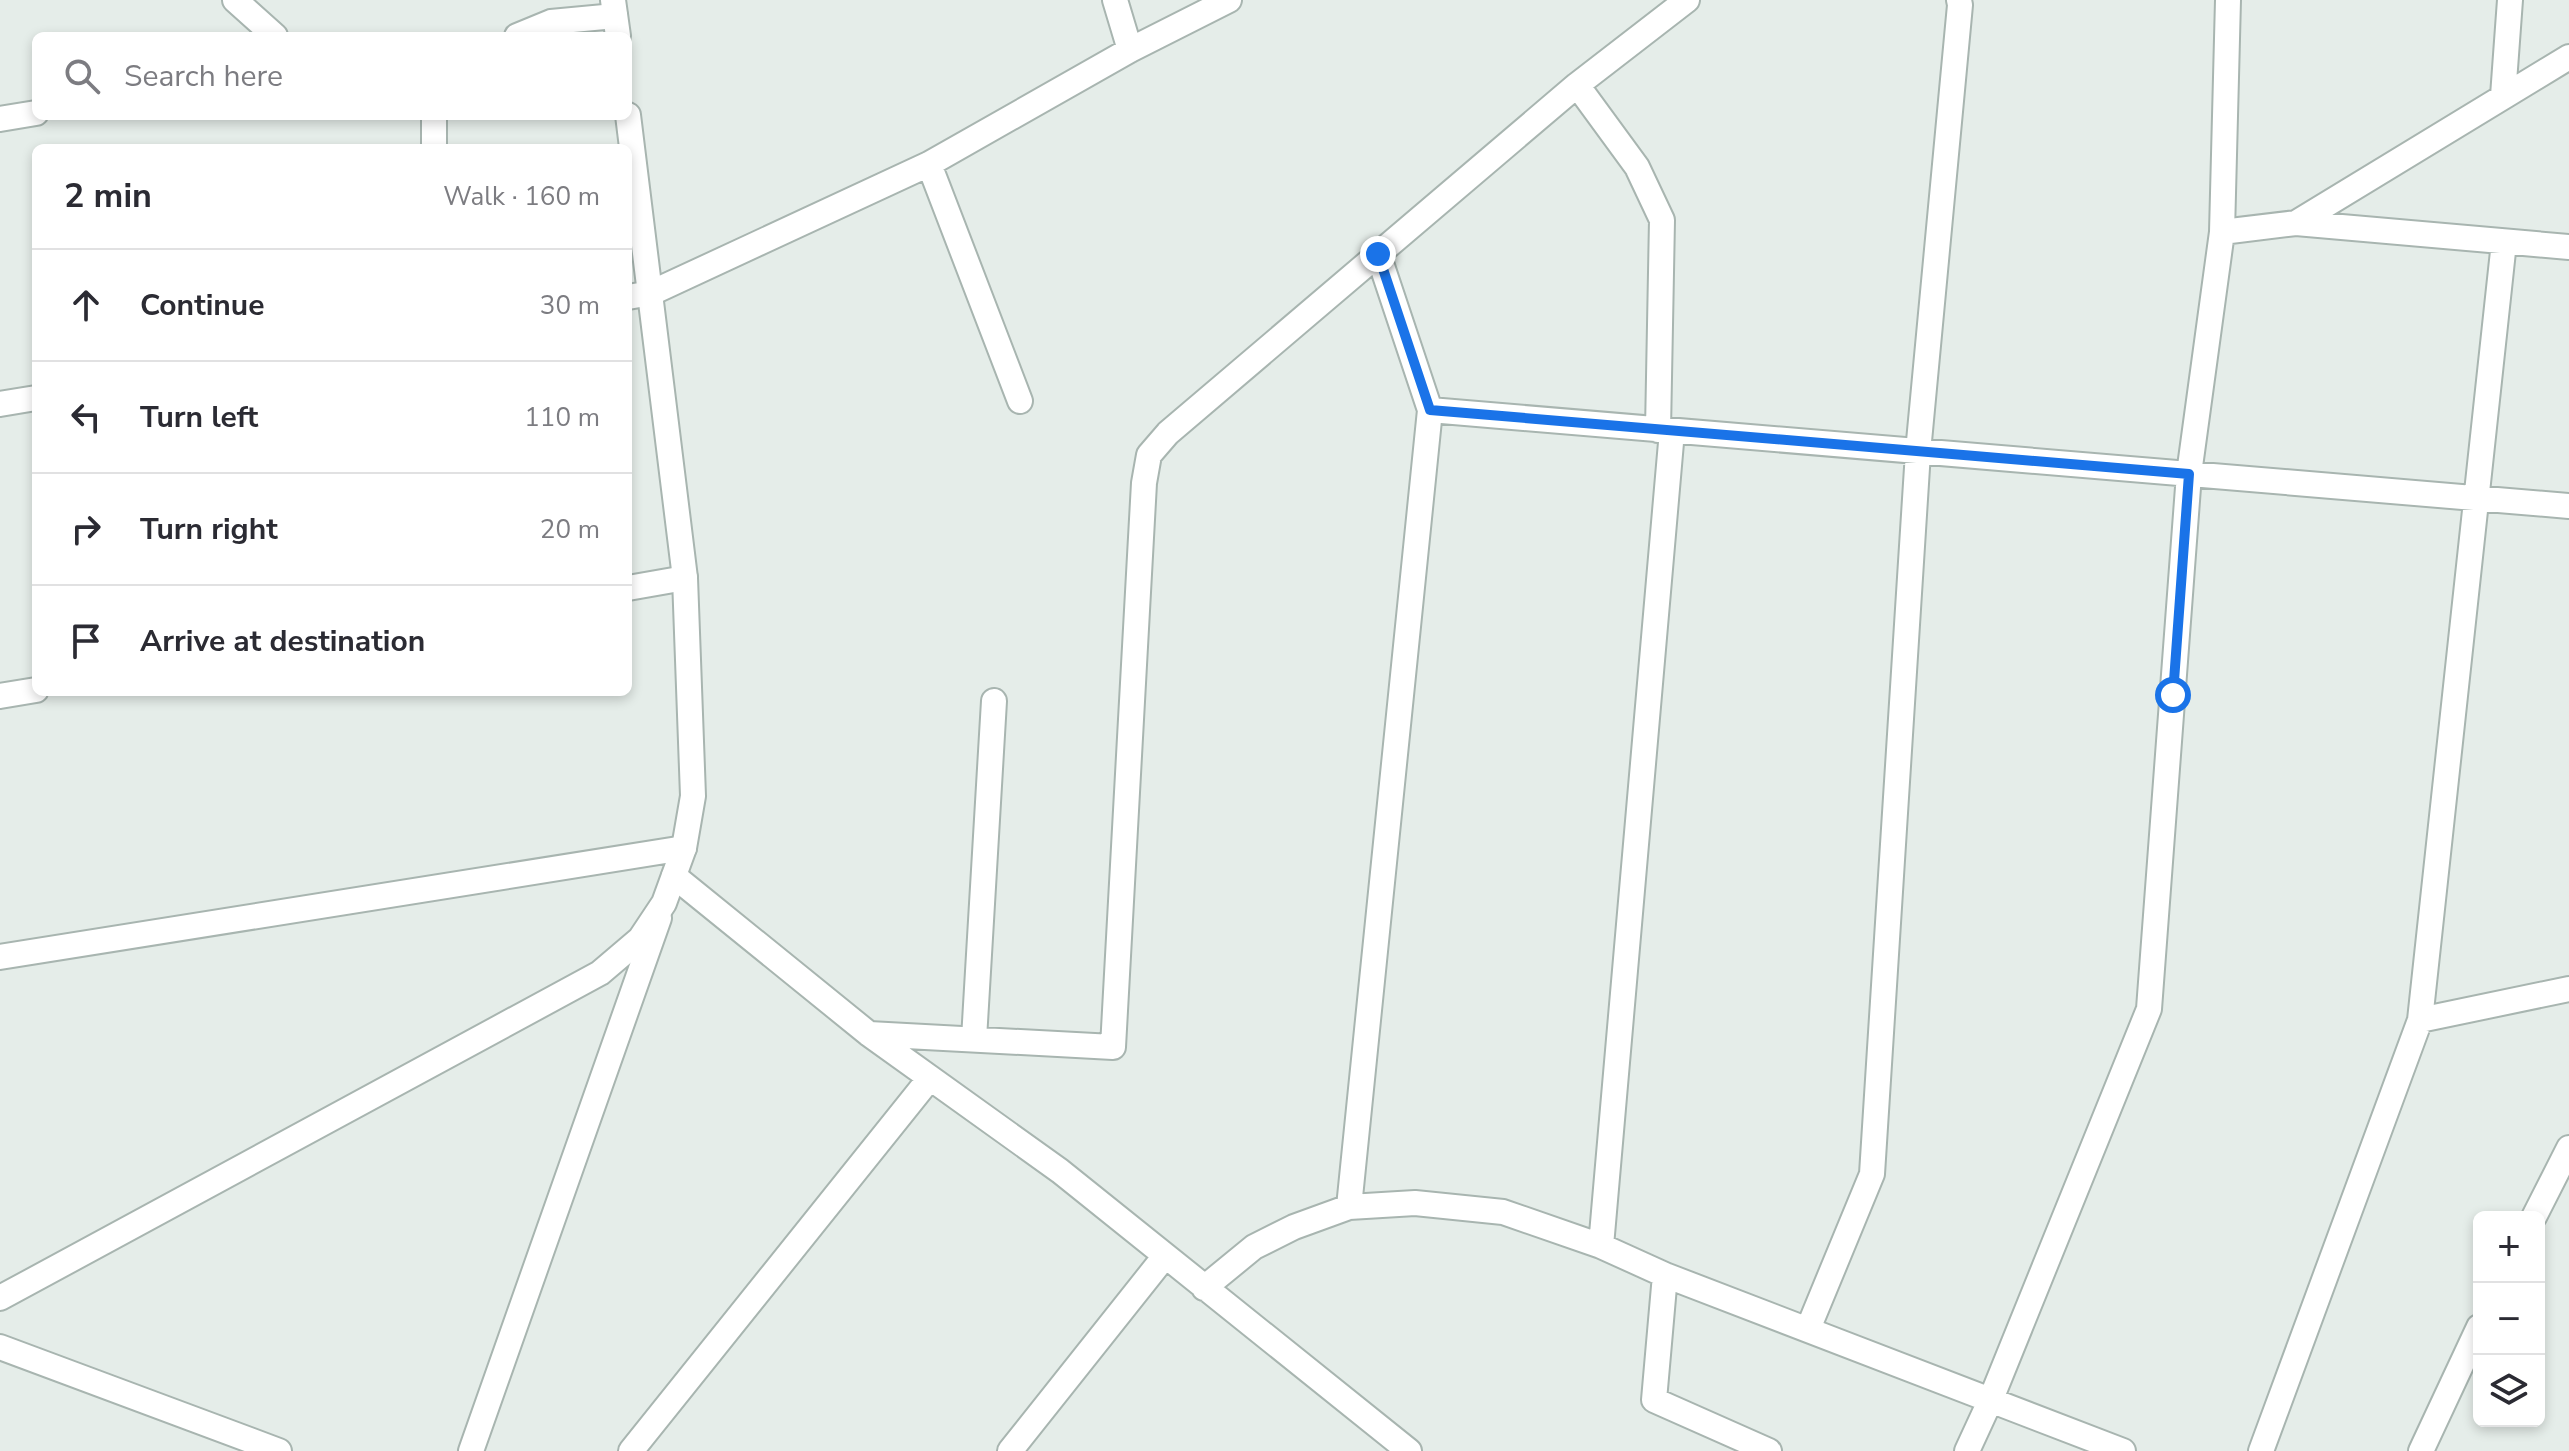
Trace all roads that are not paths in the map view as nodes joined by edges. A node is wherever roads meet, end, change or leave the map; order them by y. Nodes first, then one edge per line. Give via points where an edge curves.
1 (235, 0) edge
2 (1115, 0) edge
3 (1229, 0) edge
4 (1687, 0) edge
5 (1959, 0) edge
6 (2228, 0) edge
7 (2510, 0) edge
8 (615, 17) edge
9 (271, 32) edge
10 (527, 32) edge
11 (1130, 50) junction
12 (2569, 57) edge
13 (1577, 85) junction
14 (2503, 96) junction
15 (32, 114) edge
16 (0, 119) edge
17 (434, 120) edge
18 (628, 120) edge
19 (434, 144) edge
20 (630, 144) edge
21 (929, 164) junction
22 (632, 175) edge
23 (2296, 223) junction
24 (2222, 232) junction
25 (2504, 242) junction
26 (2569, 247) edge
27 (1378, 254) junction
28 (640, 295) edge
29 (32, 399) edge
30 (1020, 401) dead end
31 (0, 404) edge
32 (1430, 410) junction
33 (1665, 430) junction
34 (1918, 452) junction
35 (2189, 474) junction
36 (2476, 499) junction
37 (2569, 506) edge
38 (685, 578) junction
39 (632, 587) edge
40 (32, 691) edge
41 (0, 696) edge
42 (994, 701) dead end
43 (684, 848) junction
44 (674, 876) junction
45 (664, 903) junction
46 (0, 957) edge
47 (2569, 989) edge
48 (2420, 1020) junction
49 (869, 1034) junction
50 (974, 1039) junction
51 (930, 1078) junction
52 (2569, 1148) edge
53 (1349, 1207) junction
54 (2537, 1211) edge
55 (1601, 1246) junction
56 (1165, 1256) junction
57 (1665, 1275) junction
58 (1204, 1288) junction
59 (0, 1298) edge
60 (1808, 1329) junction
61 (2473, 1340) edge
62 (0, 1347) edge
63 (1991, 1399) junction
64 (1397, 1447) edge
65 (279, 1451) edge
66 (471, 1451) edge
67 (631, 1451) edge
68 (1010, 1451) edge
69 (1769, 1451) edge
70 (1967, 1451) edge
71 (2123, 1451) edge
72 (2261, 1451) edge
73 (2421, 1451) edge

1 - 9 street
2 - 11 street
3 - 11 street
4 - 13 street
5 - 34 street
6 - 24 street
7 - 14 street
8 - 10 street via 551,22
11 - 21 street
12 - 14 street
13 - 27 street
13 - 33 street via 1637,167 1662,220
14 - 23 street
15 - 16 street
17 - 19 street
18 - 20 street
21 - 28 street
21 - 30 street
22 - 28 street
23 - 24 street
23 - 25 street
24 - 35 street
25 - 26 street
25 - 36 street
27 - 32 street
27 - 50 street via 1168,433 1149,455 1113,1047
28 - 38 street
29 - 31 street
32 - 33 street
32 - 53 street
33 - 34 street
33 - 55 street
34 - 35 street
34 - 60 street via 1872,1174
35 - 36 street
35 - 63 street via 2149,1009
36 - 37 street
36 - 48 street
38 - 39 street
38 - 43 street via 693,796
40 - 41 street
42 - 50 street
43 - 44 street
43 - 46 street
44 - 45 street
44 - 49 street
45 - 59 street via 640,939 600,973
45 - 66 street
47 - 48 street
48 - 72 street
49 - 50 street
49 - 51 street
51 - 56 street via 1060,1171
51 - 67 street
52 - 54 street
53 - 55 street via 1415,1203 1503,1212
53 - 58 street via 1254,1247
55 - 57 street
56 - 58 street
56 - 68 street
57 - 60 street
57 - 69 street via 1654,1400
58 - 64 street
60 - 63 street
61 - 73 street
62 - 65 street
63 - 70 street
63 - 71 street

